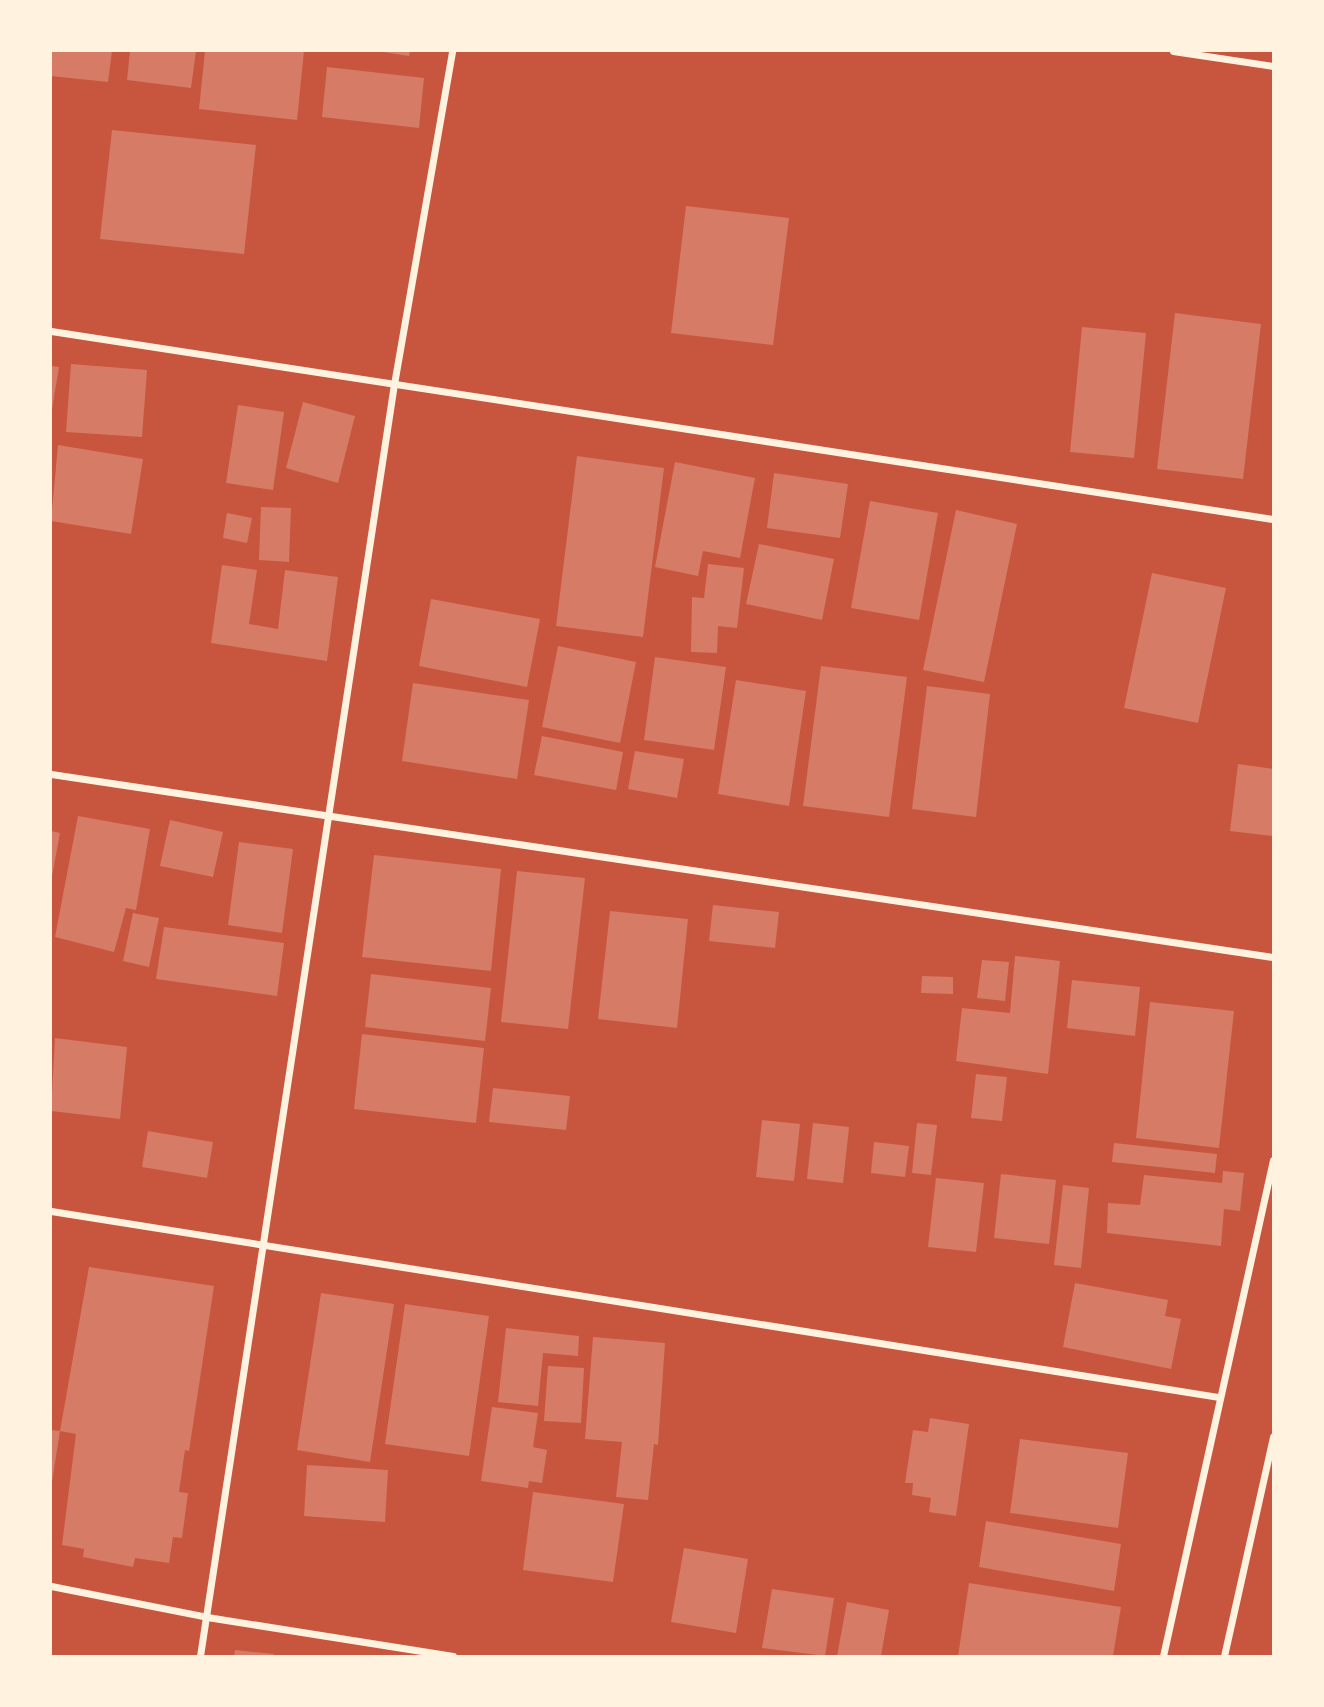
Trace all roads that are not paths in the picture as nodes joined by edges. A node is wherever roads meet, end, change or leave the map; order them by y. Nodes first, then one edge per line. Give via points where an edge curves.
1 (452, 51) edge
2 (1172, 51) edge
3 (1273, 66) edge
4 (51, 331) edge
5 (394, 384) junction
6 (1273, 519) edge
7 (51, 774) edge
8 (332, 814) junction
9 (1273, 957) edge
10 (1273, 1160) edge
11 (51, 1210) edge
12 (262, 1246) junction
13 (1219, 1397) junction
14 (1273, 1436) edge
15 (51, 1586) edge
16 (207, 1617) junction
17 (200, 1656) edge
18 (453, 1656) edge
19 (1163, 1656) edge
20 (1224, 1656) edge

1 - 5 street
2 - 3 street
4 - 5 street
5 - 6 street
5 - 8 street
7 - 8 street
8 - 9 street
8 - 12 street
10 - 13 street
11 - 12 street
12 - 13 street
12 - 16 street
13 - 19 street
14 - 20 street
15 - 16 street
16 - 17 street
16 - 18 street

